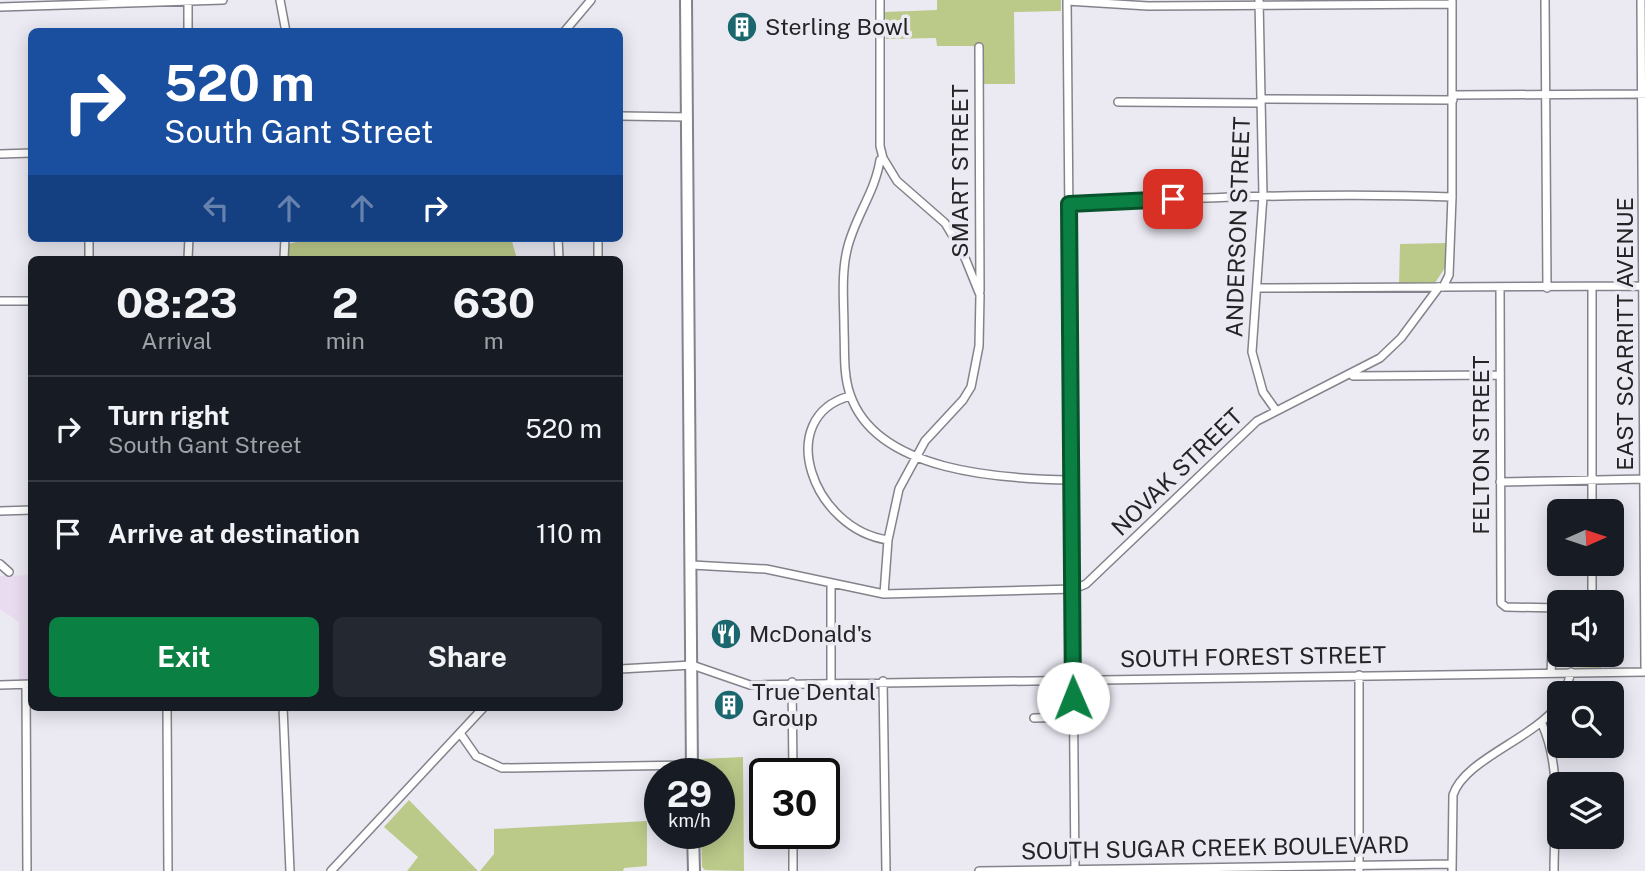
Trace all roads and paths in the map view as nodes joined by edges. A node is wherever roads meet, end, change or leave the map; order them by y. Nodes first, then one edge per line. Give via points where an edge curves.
1 (223, 0) edge
2 (279, 0) edge
3 (591, 0) edge
4 (686, 0) edge
5 (880, 0) edge
6 (1545, 0) edge
7 (1641, 0) edge
8 (148, 1) edge
9 (188, 1) edge
10 (1067, 1) edge
11 (1452, 2) edge
12 (1259, 3) edge
13 (0, 7) edge
14 (188, 28) edge
15 (285, 28) edge
16 (567, 28) edge
17 (979, 47) dead end
18 (1644, 94) edge
19 (1546, 95) junction
20 (1453, 97) junction
21 (1261, 101) junction
22 (1118, 102) dead end
23 (623, 116) edge
24 (688, 117) junction
25 (28, 153) edge
26 (0, 154) edge
27 (883, 158) junction
28 (1263, 196) junction
29 (1452, 197) junction
30 (1069, 204) junction
31 (1645, 286) edge
32 (1441, 287) junction
33 (1500, 287) junction
34 (1256, 288) junction
35 (1547, 288) junction
36 (1592, 288) junction
37 (980, 295) junction
38 (0, 301) edge
39 (28, 301) edge
40 (1499, 375) junction
41 (1348, 376) junction
42 (850, 396) junction
43 (1275, 409) junction
44 (917, 455) junction
45 (1591, 479) junction
46 (1072, 480) junction
47 (1645, 480) edge
48 (1500, 482) junction
49 (1592, 499) edge
50 (28, 510) edge
51 (0, 511) edge
52 (888, 540) junction
53 (0, 564) edge
54 (692, 565) junction
55 (9, 572) dead end
56 (831, 583) junction
57 (1074, 589) junction
58 (884, 594) junction
59 (1547, 608) edge
60 (692, 665) junction
61 (1552, 667) edge
62 (623, 669) edge
63 (1645, 669) edge
64 (1571, 672) junction
65 (1551, 673) junction
66 (1359, 675) junction
67 (1072, 678) junction
68 (831, 681) junction
69 (883, 681) junction
70 (1568, 681) edge
71 (792, 682) junction
72 (0, 685) edge
73 (28, 685) edge
74 (29, 711) edge
75 (167, 711) edge
76 (283, 711) edge
77 (480, 711) edge
78 (1073, 717) junction
79 (1547, 717) edge
80 (1034, 718) dead end
81 (1542, 723) junction
82 (460, 733) junction
83 (692, 758) edge
84 (793, 758) edge
85 (644, 769) edge
86 (693, 849) edge
87 (793, 849) edge
88 (1452, 868) edge
89 (1359, 869) edge
90 (1075, 870) edge
91 (1171, 870) edge
92 (1266, 870) edge
93 (27, 871) edge
94 (168, 871) edge
95 (290, 871) edge
96 (331, 871) edge
97 (694, 871) edge
98 (793, 871) edge
99 (887, 871) edge
100 (979, 871) edge
101 (1554, 871) edge

1 - 9 street
2 - 15 street
3 - 16 street
4 - 24 main road
5 - 27 street
6 - 19 street
7 - 18 street, EAST SCARRITT AVENUE
8 - 9 street
8 - 13 street
9 - 14 street
10 - 12 street via 1148,6
10 - 30 street
11 - 12 street
11 - 20 street
12 - 21 street, ANDERSON STREET
17 - 37 street, SMART STREET
18 - 19 street
18 - 31 street, EAST SCARRITT AVENUE
19 - 20 street
19 - 35 street
20 - 21 street
20 - 29 street
21 - 22 street
21 - 28 street, ANDERSON STREET
23 - 24 street
24 - 54 main road
25 - 26 street
27 - 37 street via 897,181 945,223
27 - 42 street via 846,253 845,350
28 - 29 street
28 - 30 street
28 - 34 street, ANDERSON STREET
29 - 32 street via 1449,275
30 - 46 street
31 - 36 street
31 - 47 street, EAST SCARRITT AVENUE
32 - 33 street
32 - 34 street
32 - 41 street, NOVAK STREET via 1381,358
33 - 35 street
33 - 40 street, FELTON STREET
34 - 43 street, ANDERSON STREET via 1252,352 1256,372
35 - 36 street
36 - 45 street
37 - 44 street, SMART STREET via 979,346 971,387
38 - 39 street
40 - 41 street
40 - 48 street, FELTON STREET
41 - 43 street, NOVAK STREET
42 - 44 street via 879,435
42 - 52 street via 831,404 816,421 810,449 812,478 823,500 842,521 861,533
43 - 57 street, NOVAK STREET via 1242,433 1086,584
44 - 46 street via 988,477
44 - 52 street, SMART STREET via 900,489
45 - 47 street
45 - 48 street
45 - 49 street
46 - 57 street
47 - 63 street, EAST SCARRITT AVENUE
48 - 59 street, FELTON STREET via 1501,603
50 - 51 street
52 - 58 street, SMART STREET
53 - 55 street
54 - 56 street via 766,569
54 - 60 main road
56 - 58 street
56 - 68 street
57 - 58 street
57 - 67 street
60 - 62 street
60 - 71 street, SOUTH FOREST STREET via 750,685
60 - 83 main road
61 - 65 street
63 - 64 street, SOUTH FOREST STREET
64 - 65 street, SOUTH FOREST STREET
64 - 70 street
65 - 66 street, SOUTH FOREST STREET
66 - 67 street, SOUTH FOREST STREET
66 - 89 street
67 - 69 street, SOUTH FOREST STREET
67 - 78 street
68 - 69 street, SOUTH FOREST STREET
68 - 71 street, SOUTH FOREST STREET
69 - 99 street
71 - 84 street
72 - 73 street
74 - 93 street
75 - 94 street
76 - 95 street
77 - 82 street
78 - 80 street
78 - 90 street
79 - 81 street
81 - 88 street via 1458,782 1453,795
81 - 101 street via 1553,761
82 - 85 street via 476,756 502,768
82 - 96 street
86 - 97 main road
87 - 98 street
88 - 89 street, SOUTH SUGAR CREEK BOULEVARD
89 - 92 street, SOUTH SUGAR CREEK BOULEVARD
90 - 91 street, SOUTH SUGAR CREEK BOULEVARD
90 - 100 street, SOUTH SUGAR CREEK BOULEVARD
91 - 92 street, SOUTH SUGAR CREEK BOULEVARD

